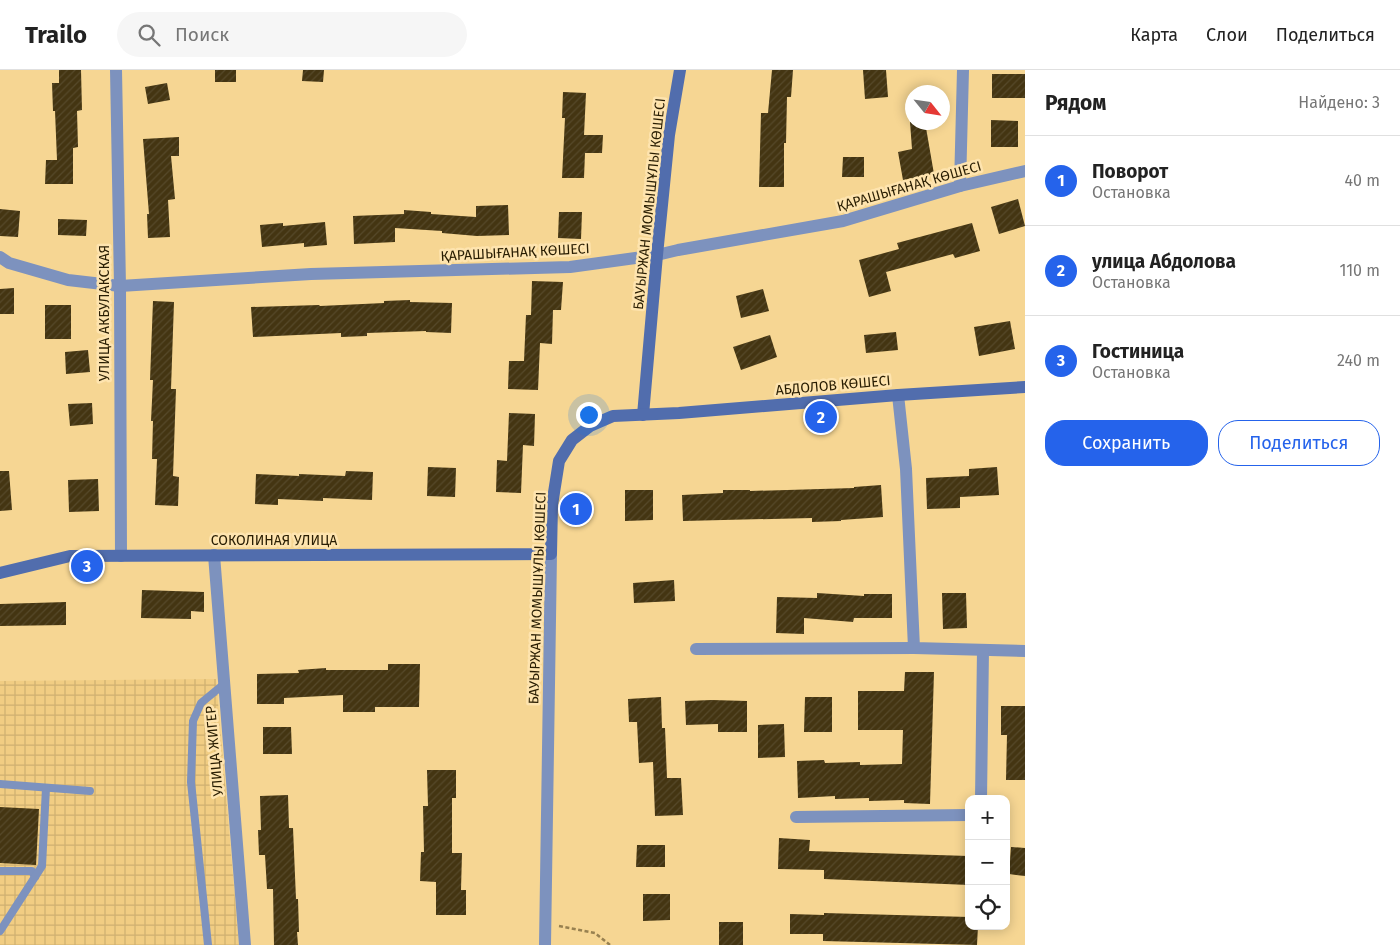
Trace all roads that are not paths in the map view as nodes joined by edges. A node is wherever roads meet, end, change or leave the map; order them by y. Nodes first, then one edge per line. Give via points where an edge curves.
1 (116, 70) edge
2 (680, 70) edge
3 (963, 70) edge
4 (1025, 171) edge
5 (960, 186) junction
6 (657, 255) junction
7 (0, 257) edge
8 (120, 286) junction
9 (1025, 387) edge
10 (898, 395) junction
11 (644, 414) junction
12 (551, 554) junction
13 (121, 556) junction
14 (214, 556) junction
15 (0, 573) edge
16 (914, 648) junction
17 (696, 649) dead end
18 (983, 650) junction
19 (1025, 651) edge
20 (224, 684) junction
21 (0, 784) edge
22 (46, 788) junction
23 (90, 791) dead end
24 (981, 795) edge
25 (965, 815) edge
26 (796, 817) dead end
27 (0, 872) edge
28 (35, 877) junction
29 (0, 931) edge
30 (208, 945) edge
31 (245, 945) edge
32 (545, 945) edge

1 - 8 street, УЛИЦА АКБУЛАКСКАЯ
2 - 6 street, БАУЫРЖАН МОМЫШҰЛЫ КӨШЕСІ via 669,135
3 - 5 street
4 - 5 street, ҚАРАШЫҒАНАҚ КӨШЕСІ
5 - 6 street, ҚАРАШЫҒАНАҚ КӨШЕСІ via 843,221
6 - 8 street, ҚАРАШЫҒАНАҚ КӨШЕСІ via 570,267 311,274
6 - 11 street, БАУЫРЖАН МОМЫШҰЛЫ КӨШЕСІ
7 - 8 street, ҚАРАШЫҒАНАҚ КӨШЕСІ via 9,263 68,280
8 - 13 street, УЛИЦА АКБУЛАКСКАЯ
9 - 10 street, АБДОЛОВ КӨШЕСІ
10 - 11 street, АБДОЛОВ КӨШЕСІ
10 - 16 street via 906,470
11 - 12 street, БАУЫРЖАН МОМЫШҰЛЫ КӨШЕСІ via 614,416 590,426 572,440 559,461 552,506
12 - 14 street, СОКОЛИНАЯ УЛИЦА
12 - 32 street, БАУЫРЖАН МОМЫШҰЛЫ КӨШЕСІ
13 - 14 street, СОКОЛИНАЯ УЛИЦА
13 - 15 street, СОКОЛИНАЯ УЛИЦА via 70,556
14 - 20 street, УЛИЦА ЖИГЕР
16 - 17 street
16 - 18 street
18 - 19 street
18 - 24 street
20 - 30 lane via 201,703 193,720 191,782
20 - 31 street, УЛИЦА ЖИГЕР
21 - 22 lane
22 - 23 lane
22 - 28 lane via 43,859
25 - 26 street
27 - 28 lane via 32,871
28 - 29 lane

